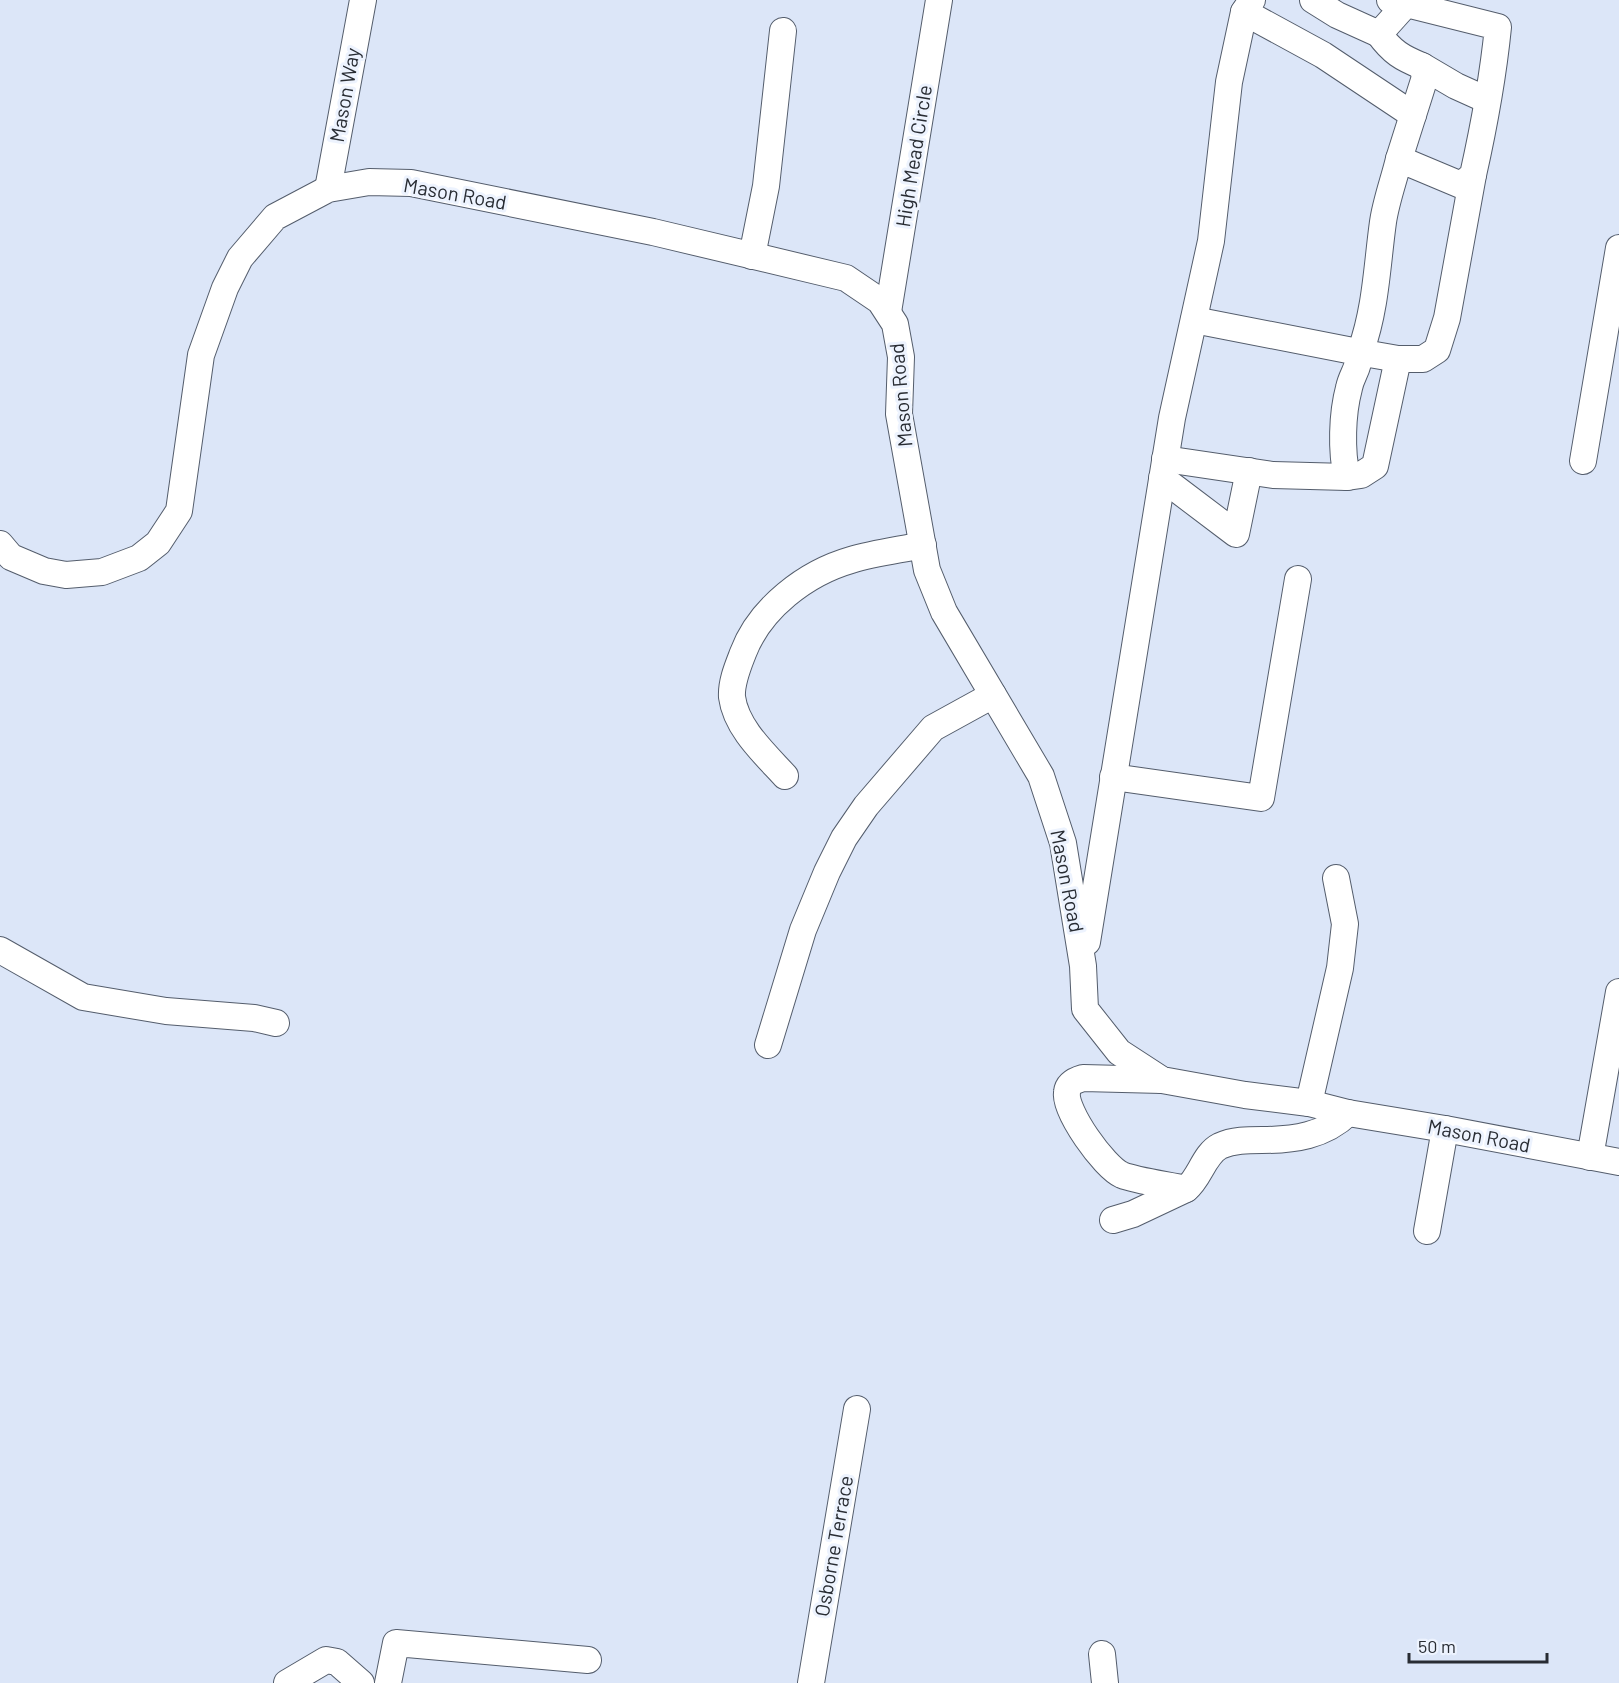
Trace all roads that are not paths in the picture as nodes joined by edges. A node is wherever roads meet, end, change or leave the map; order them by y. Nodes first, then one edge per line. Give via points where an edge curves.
1 (363, 0) edge
2 (939, 0) edge
3 (1313, 0) edge
4 (1398, 2) edge
5 (1248, 6) edge
6 (783, 31) dead end
7 (1379, 34) junction
8 (1422, 66) junction
9 (1487, 100) junction
10 (1413, 115) junction
11 (1399, 159) junction
12 (1473, 175) junction
13 (328, 189) junction
14 (1619, 248) edge
15 (752, 256) junction
16 (888, 312) junction
17 (1194, 320) junction
18 (1358, 352) junction
19 (1610, 355) edge
20 (1398, 359) junction
21 (1583, 461) dead end
22 (1164, 468) junction
23 (1249, 471) junction
24 (1347, 477) junction
25 (923, 545) junction
26 (4, 558) edge
27 (1298, 579) dead end
28 (993, 695) junction
29 (784, 776) dead end
30 (1113, 777) junction
31 (1336, 878) dead end
32 (0, 950) edge
33 (1083, 966) junction
34 (1619, 992) edge
35 (276, 1023) dead end
36 (768, 1045) dead end
37 (1162, 1080) junction
38 (1309, 1103) junction
39 (1348, 1113) junction
40 (1445, 1129) junction
41 (1590, 1157) junction
42 (1619, 1162) edge
43 (1186, 1189) junction
44 (1113, 1220) dead end
45 (1427, 1231) dead end
46 (857, 1409) dead end
47 (1102, 1654) dead end
48 (588, 1660) dead end
49 (287, 1683) edge
50 (361, 1683) edge
51 (388, 1683) edge
52 (811, 1683) edge
53 (1104, 1683) edge

1 - 13 street, Mason Way
2 - 16 street, High Mead Circle
3 - 7 street
4 - 7 street
4 - 9 street via 1498,27 1494,75
5 - 10 street
5 - 17 street via 1229,82 1211,240
6 - 15 street via 766,186
7 - 8 street via 1389,49
8 - 9 street
8 - 10 street via 1425,77
9 - 12 street
10 - 11 street
11 - 12 street via 1461,185
11 - 18 street via 1383,219 1374,305
12 - 20 street via 1448,318 1437,350 1422,359
13 - 15 street, Mason Road via 369,182 411,183
13 - 26 street, Mason Road via 275,217 240,258 225,288 201,355 179,511 158,543 139,558 102,572 66,575
14 - 19 street
15 - 16 street, Mason Road via 846,278 880,301
16 - 25 street, Mason Road via 901,357 899,414
17 - 18 street
17 - 22 street
18 - 20 street
18 - 24 street via 1359,364 1349,387 1345,422 1342,459
19 - 21 street
20 - 24 street via 1375,466 1361,475
22 - 23 street
22 - 23 street via 1236,534
22 - 30 street
23 - 24 street
25 - 28 street, Mason Road via 927,570 944,612
25 - 29 street via 850,560 805,581 774,606 748,638 735,674 732,697 751,737
27 - 30 street via 1261,798
28 - 33 street, Mason Road via 1041,776 1063,843
28 - 36 street via 933,728 866,806 844,838 803,930
30 - 33 street
31 - 38 street via 1346,924
32 - 35 street via 83,997
33 - 37 street, Mason Road via 1085,1009 1119,1052
34 - 41 street
37 - 38 street, Mason Road
37 - 43 street via 1075,1080 1067,1092 1068,1104 1108,1165 1122,1175
38 - 39 street, Mason Road
39 - 40 street, Mason Road
39 - 43 street via 1333,1126 1304,1137 1221,1146 1208,1157
40 - 41 street, Mason Road
40 - 45 street
41 - 42 street, Mason Road
43 - 44 street
46 - 52 street, Osborne Terrace
47 - 53 street
48 - 51 street via 396,1643
49 - 50 street via 326,1660 337,1662

